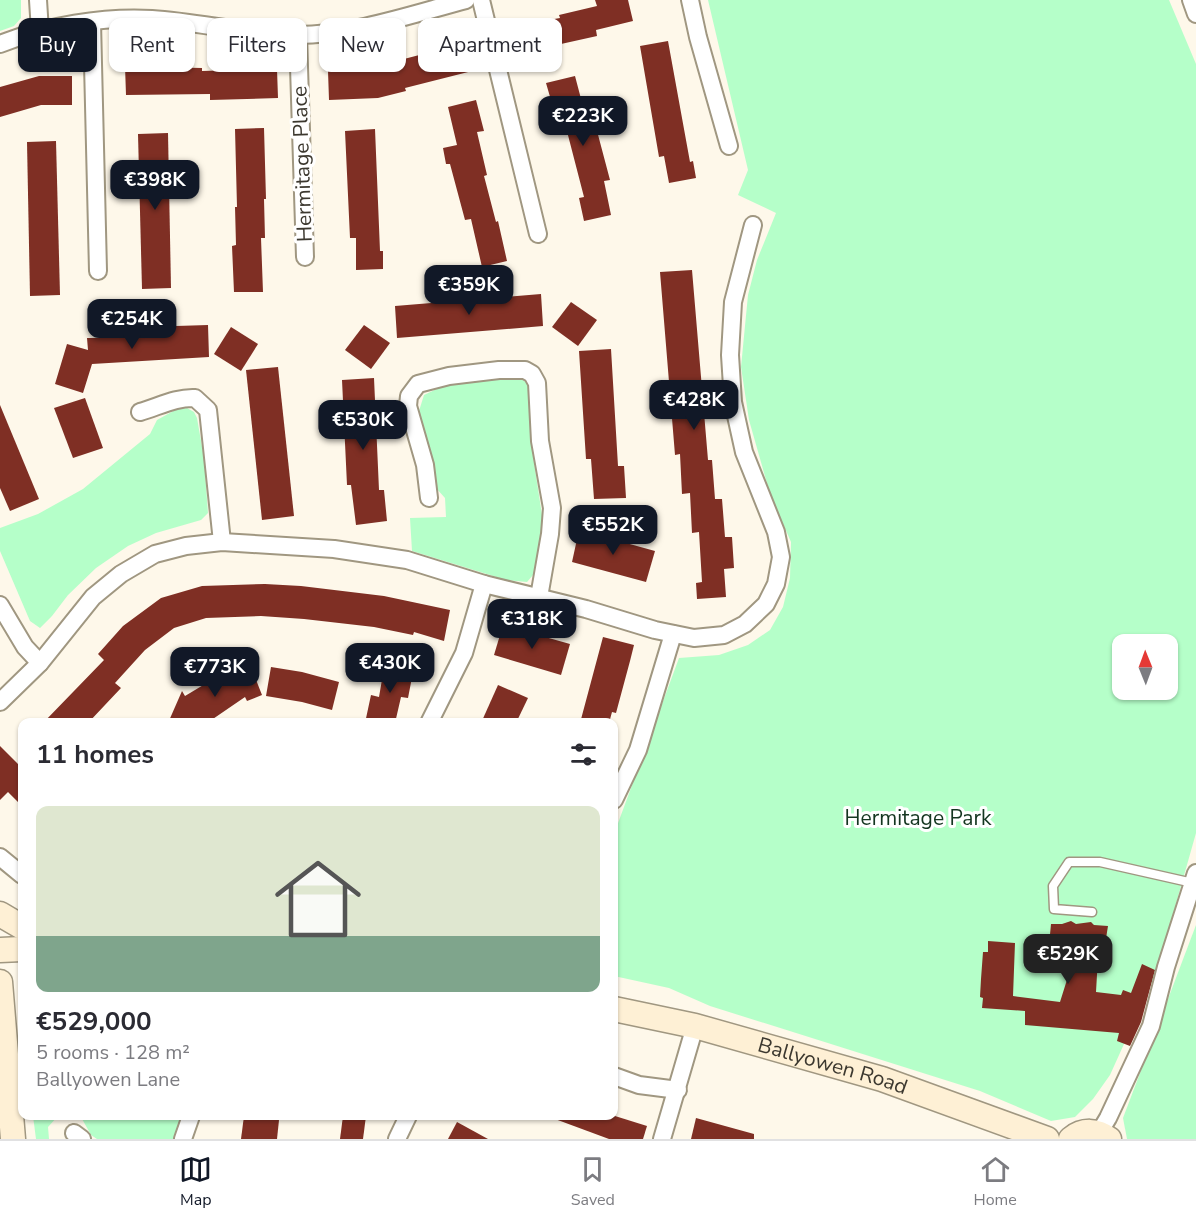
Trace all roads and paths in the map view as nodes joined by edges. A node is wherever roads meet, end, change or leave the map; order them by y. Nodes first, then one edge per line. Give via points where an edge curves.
1 (38, 0) edge
2 (466, 0) edge
3 (481, 0) edge
4 (690, 0) edge
5 (1191, 0) edge
6 (1196, 14) edge
7 (39, 18) edge
8 (97, 21) edge
9 (207, 27) edge
10 (307, 34) edge
11 (18, 38) edge
12 (0, 44) edge
13 (93, 72) edge
14 (299, 72) edge
15 (729, 146) dead end
16 (753, 225) dead end
17 (538, 234) dead end
18 (305, 257) dead end
19 (98, 271) dead end
20 (140, 412) dead end
21 (429, 498) dead end
22 (222, 542) junction
23 (484, 584) junction
24 (539, 597) junction
25 (0, 605) edge
26 (673, 634) junction
27 (40, 663) junction
28 (0, 702) edge
29 (432, 718) edge
30 (618, 792) edge
31 (0, 857) edge
32 (18, 872) edge
33 (1195, 878) edge
34 (1092, 912) dead end
35 (0, 914) edge
36 (18, 925) edge
37 (18, 949) edge
38 (0, 950) edge
39 (0, 982) edge
40 (618, 1010) edge
41 (695, 1026) junction
42 (618, 1077) edge
43 (678, 1090) junction
44 (190, 1120) edge
45 (406, 1120) edge
46 (1103, 1136) edge
47 (13, 1139) edge
48 (183, 1139) edge
49 (397, 1139) edge
50 (662, 1139) edge
51 (1047, 1139) edge
52 (1071, 1139) edge

1 - 7 street
2 - 10 street via 353,28
3 - 17 street
4 - 15 street
5 - 6 street
8 - 9 street via 152,20
11 - 12 street
13 - 19 street
14 - 18 street, Hermitage Place
16 - 26 street via 733,302 733,402 744,452 776,532 780,566 766,604 745,624 724,635 694,638
20 - 22 street via 182,397 195,398 208,410
21 - 24 street via 425,465 408,406 409,396 418,384 499,370 525,370 532,374 537,383 540,441 552,508
22 - 23 street via 334,549 407,560
22 - 27 street via 155,554 121,574 93,597
23 - 24 street
23 - 29 street via 464,653
24 - 26 street
25 - 27 street via 25,647
26 - 30 street via 638,750
27 - 28 street
31 - 32 street
33 - 34 lane via 1100,862 1069,862 1053,886 1054,909
33 - 46 street via 1151,1026
35 - 36 street
37 - 38 street
39 - 47 street
40 - 41 street, Ballyowen Road
41 - 43 street
41 - 51 street, Ballyowen Road via 882,1079
42 - 43 street via 639,1085
43 - 50 street
44 - 48 street
45 - 49 street
46 - 52 street via 1083,1132

